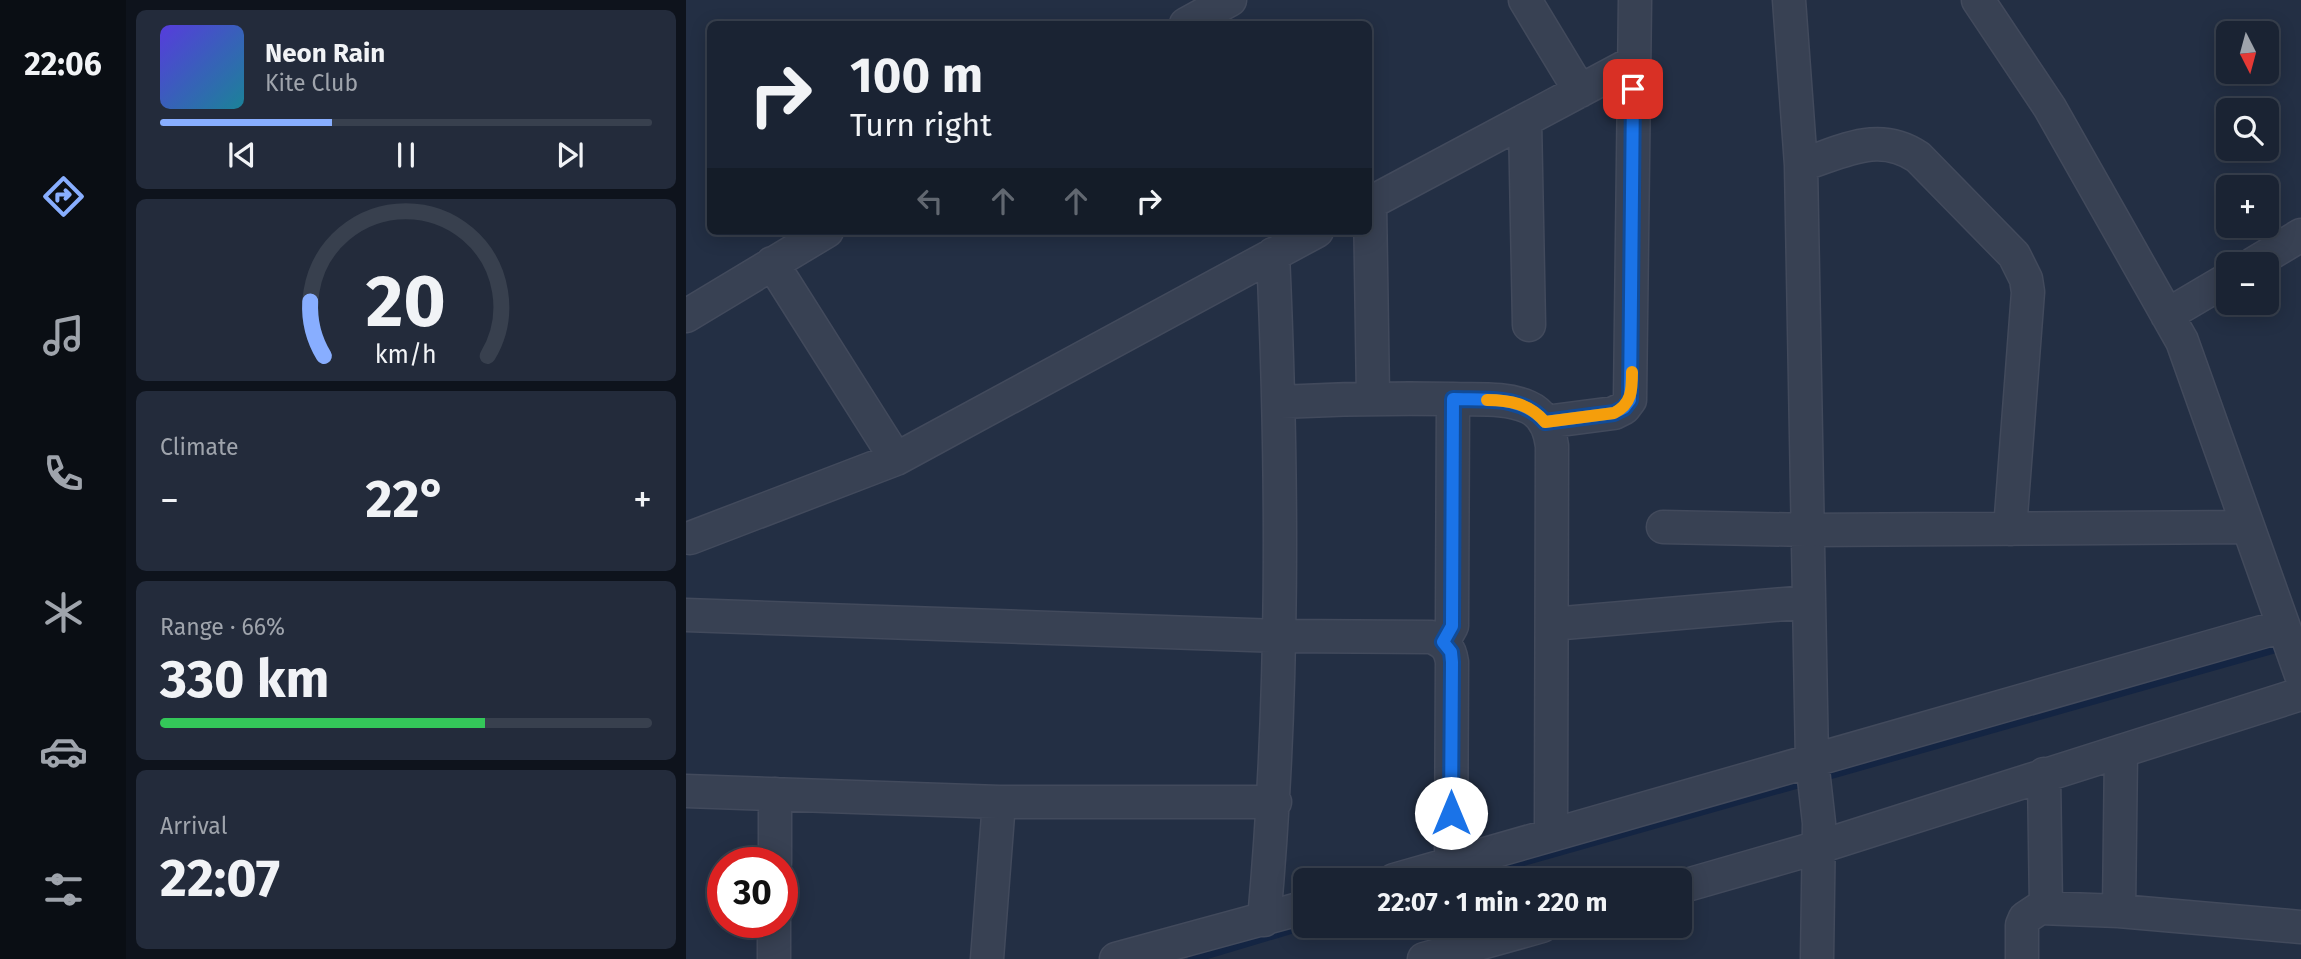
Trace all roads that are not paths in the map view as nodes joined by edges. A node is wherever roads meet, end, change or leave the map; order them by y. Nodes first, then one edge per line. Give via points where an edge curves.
1 (1230, 0) edge
2 (1525, 0) edge
3 (1635, 0) edge
4 (1789, 0) edge
5 (1979, 0) edge
6 (1191, 21) edge
7 (1633, 62) junction
8 (1580, 91) junction
9 (1525, 120) junction
10 (1801, 165) junction
11 (1372, 201) edge
12 (820, 235) edge
13 (1309, 235) edge
14 (1370, 235) edge
15 (2301, 236) edge
16 (2274, 252) edge
17 (1273, 254) junction
18 (772, 263) junction
19 (2216, 286) edge
20 (2167, 315) junction
21 (686, 316) edge
22 (1529, 325) dead end
23 (1373, 397) junction
24 (1453, 399) junction
25 (1279, 402) junction
26 (1545, 422) junction
27 (896, 459) junction
28 (1663, 527) dead end
29 (2248, 527) junction
30 (2010, 528) junction
31 (1809, 530) junction
32 (690, 538) dead end
33 (1808, 602) junction
34 (686, 615) edge
35 (1552, 625) junction
36 (2285, 631) junction
37 (1280, 636) junction
38 (1443, 642) junction
39 (2301, 673) edge
40 (2301, 694) edge
41 (2121, 751) junction
42 (1813, 768) junction
43 (2044, 774) junction
44 (686, 791) edge
45 (775, 794) junction
46 (999, 802) junction
47 (1275, 802) junction
48 (1551, 835) junction
49 (1819, 835) junction
50 (775, 847) edge
51 (1451, 863) junction
52 (1434, 868) edge
53 (1692, 883) edge
54 (2046, 908) junction
55 (1293, 911) edge
56 (2119, 911) junction
57 (1264, 920) junction
58 (2301, 927) edge
59 (774, 938) edge
60 (1499, 938) edge
61 (774, 959) edge
62 (987, 959) edge
63 (1116, 959) edge
64 (1424, 959) edge
65 (1817, 959) edge
66 (2022, 959) edge

1 - 6 street
2 - 8 street
3 - 7 street
4 - 10 street
5 - 20 street via 2050,108
7 - 8 street
7 - 26 street via 1630,400 1614,413
8 - 9 street
9 - 11 street
9 - 22 street
10 - 30 street via 1875,142 1904,147 2021,266 2028,292
10 - 31 street
12 - 18 street
13 - 17 street
14 - 23 street
15 - 16 street
17 - 25 street
17 - 27 street
18 - 21 street
18 - 27 street
19 - 20 street
20 - 29 street via 2182,341
23 - 24 street
23 - 25 street
24 - 26 street via 1505,400 1528,407
24 - 38 street via 1452,626
25 - 37 street
26 - 35 street via 1552,446
27 - 32 street
28 - 31 street
29 - 30 street
29 - 36 street
30 - 31 street
31 - 33 street
33 - 35 street
33 - 42 street
34 - 37 street
35 - 48 street
36 - 39 street
36 - 42 street
37 - 38 street via 1432,638
37 - 47 street
38 - 51 street via 1452,662
40 - 41 street
41 - 43 street
41 - 56 street
42 - 48 street
42 - 49 street
43 - 49 street
43 - 54 street
44 - 45 street
45 - 46 street
45 - 50 street
46 - 47 street
46 - 62 street
47 - 57 street
48 - 51 street
49 - 53 street
49 - 65 street
51 - 52 street
54 - 56 street
54 - 66 street via 2025,918
55 - 57 street
56 - 58 street
57 - 63 street
59 - 61 street
60 - 64 street

